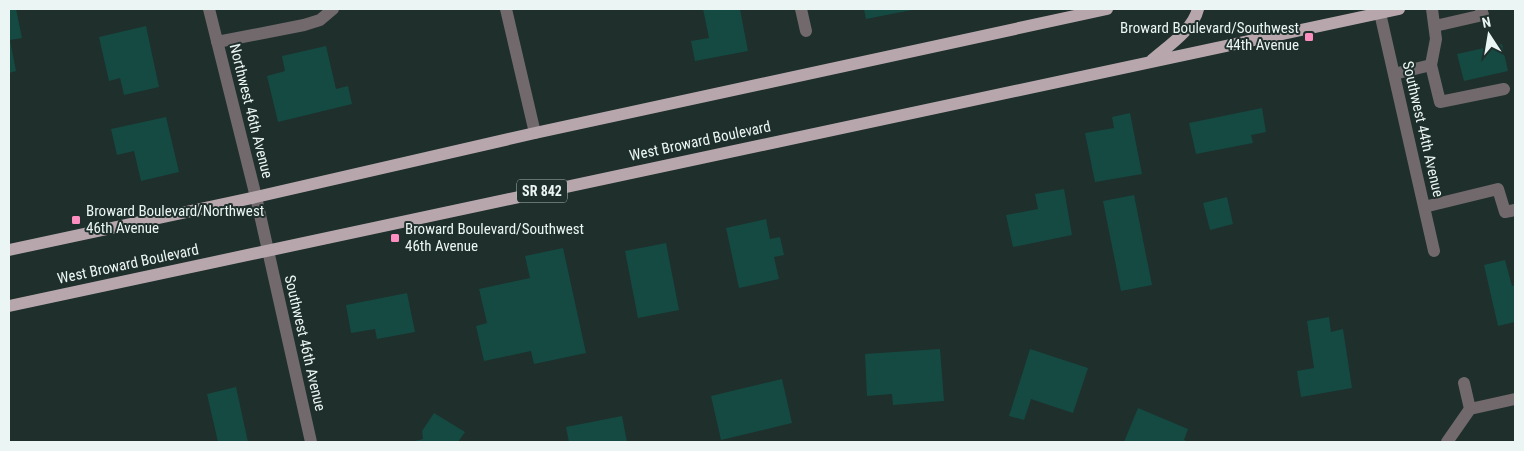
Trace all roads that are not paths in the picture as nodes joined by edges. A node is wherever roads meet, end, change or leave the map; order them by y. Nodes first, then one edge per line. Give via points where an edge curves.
1 (209, 9) edge
2 (333, 9) edge
3 (506, 9) edge
4 (801, 9) edge
5 (1107, 9) edge
6 (1198, 9) edge
7 (1399, 9) edge
8 (1432, 9) edge
9 (1482, 9) edge
10 (1380, 11) edge
11 (1434, 26) junction
12 (806, 31) dead end
13 (217, 42) junction
14 (1150, 61) junction
15 (1431, 65) junction
16 (1394, 74) junction
17 (1504, 88) dead end
18 (535, 134) junction
19 (256, 197) junction
20 (1424, 207) junction
21 (1515, 210) edge
22 (9, 250) edge
23 (268, 251) junction
24 (1434, 251) dead end
25 (9, 306) edge
26 (1464, 384) dead end
27 (1515, 399) edge
28 (1470, 409) junction
29 (311, 442) edge
30 (1447, 442) edge

1 - 13 street, Northwest 46th Avenue
2 - 13 street via 320,20 304,25
3 - 18 street
4 - 12 street
5 - 18 main road
6 - 14 main road via 1182,34
7 - 10 main road, West Broward Boulevard / SR 842
8 - 11 street
9 - 11 street via 1483,15
10 - 14 main road, West Broward Boulevard / SR 842
10 - 16 street, Southwest 44th Avenue
11 - 15 street via 1436,39
13 - 19 street, Northwest 46th Avenue
14 - 23 main road, West Broward Boulevard / SR 842
15 - 16 street
15 - 17 street via 1440,102
16 - 20 street, Southwest 44th Avenue
18 - 19 main road
19 - 22 main road
19 - 23 street, Northwest 46th Avenue
20 - 21 street via 1498,189 1505,212
20 - 24 street, Southwest 44th Avenue
23 - 25 main road, West Broward Boulevard / SR 842
23 - 29 street, Southwest 46th Avenue
26 - 28 street
27 - 28 street
28 - 30 street

